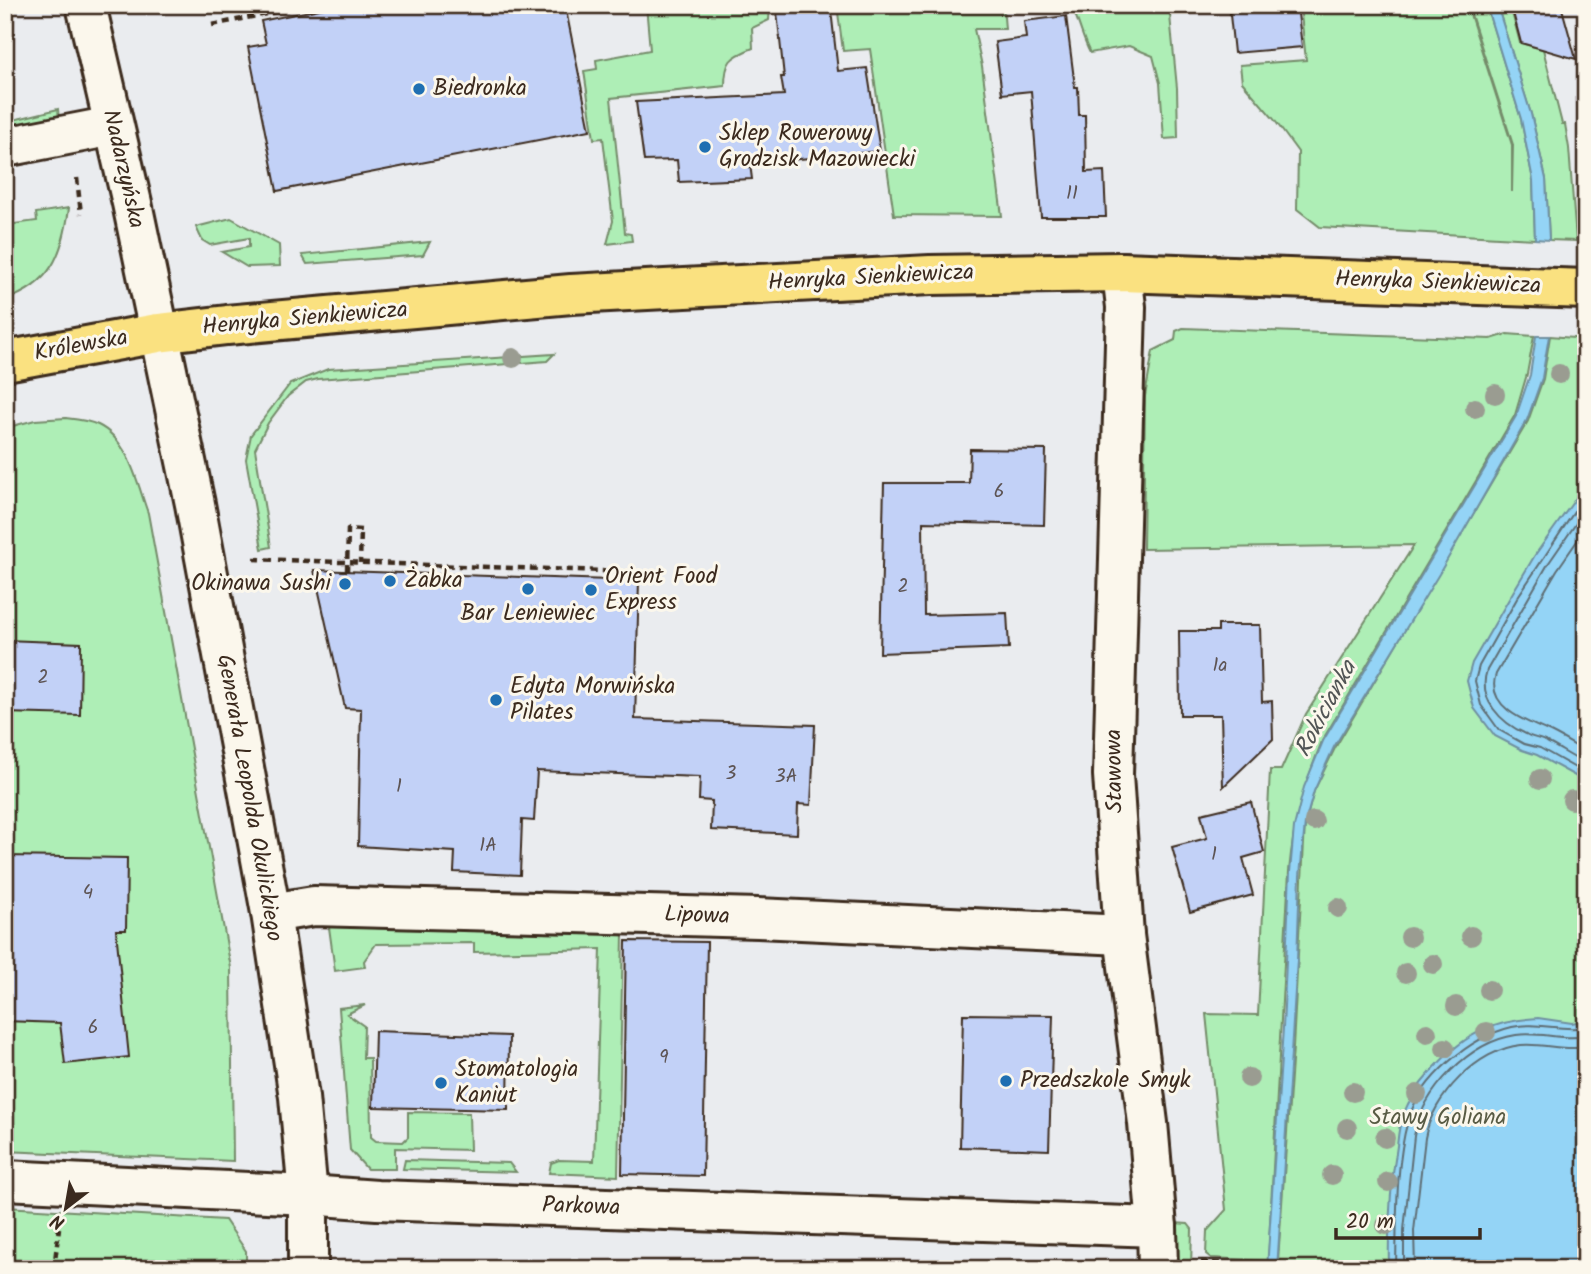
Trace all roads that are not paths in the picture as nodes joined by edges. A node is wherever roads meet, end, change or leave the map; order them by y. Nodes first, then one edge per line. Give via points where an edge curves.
1 (86, 5) edge
2 (113, 126) junction
3 (5, 147) edge
4 (1122, 272) junction
5 (1586, 289) edge
6 (158, 332) junction
7 (5, 361) edge
8 (271, 913) junction
9 (1124, 935) junction
10 (5, 1181) edge
11 (308, 1195) junction
12 (1157, 1227) junction
13 (308, 1269) edge
14 (1158, 1269) edge

1 - 2 street, Nadarzyńska
2 - 3 street
2 - 6 street, Nadarzyńska
4 - 5 main road, Henryka Sienkiewicza
4 - 6 main road, Henryka Sienkiewicza via 930,275 571,294
4 - 9 street, Stawowa via 1126,307 1113,775
6 - 7 main road, Królewska
6 - 8 street, Generała Leopolda Okulickiego
8 - 9 street, Lipowa via 314,905
8 - 11 street, Generała Leopolda Okulickiego via 299,1097
9 - 12 street, Stawowa
10 - 11 street, Parkowa
11 - 12 street, Parkowa
11 - 13 street, Generała Leopolda Okulickiego
12 - 14 street, Stawowa

